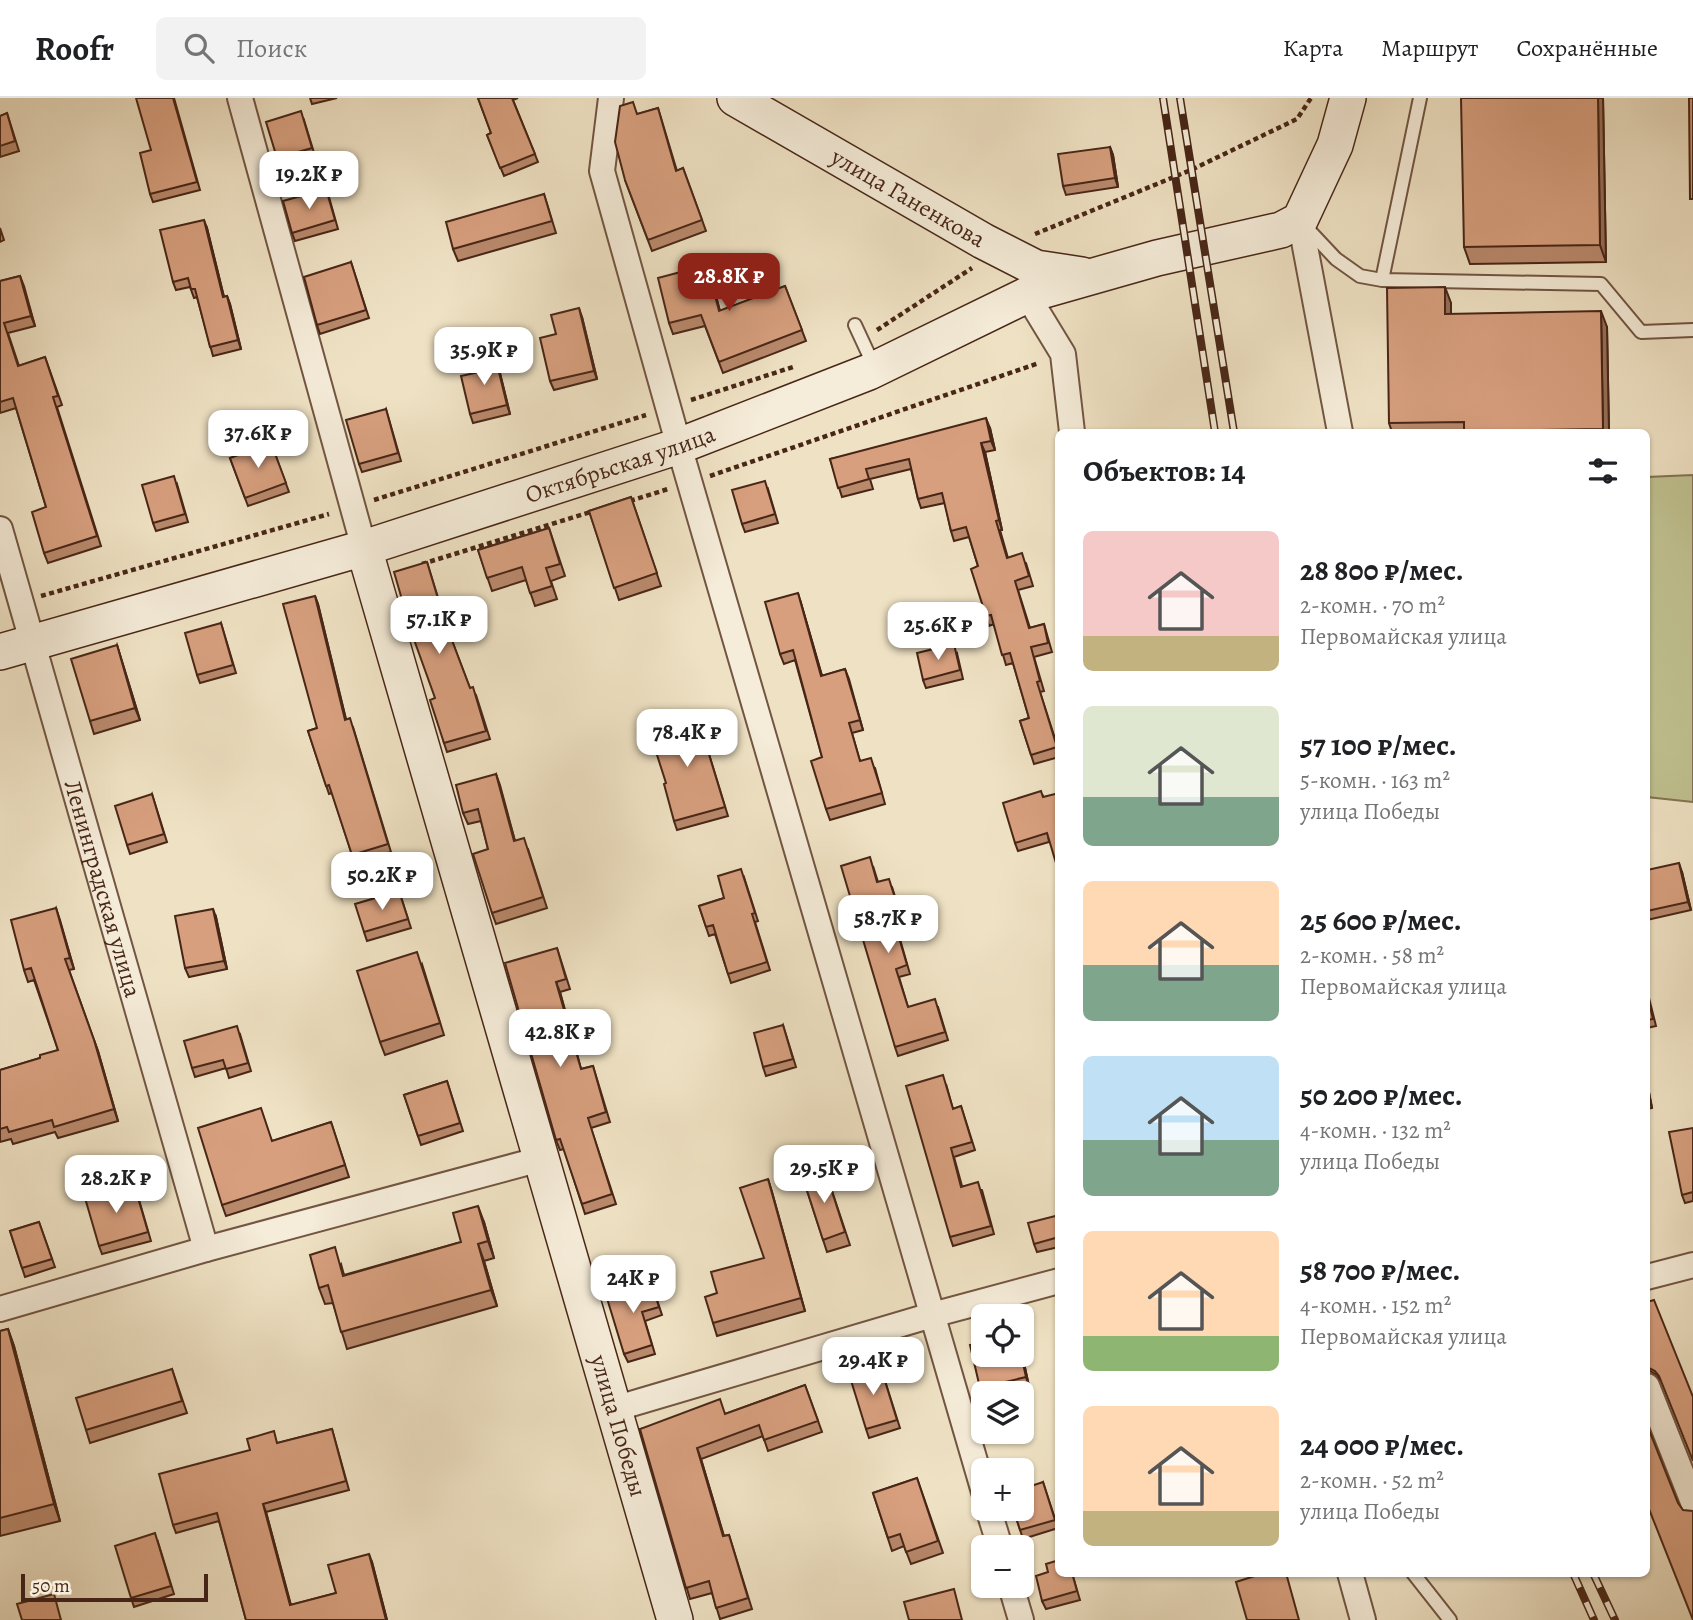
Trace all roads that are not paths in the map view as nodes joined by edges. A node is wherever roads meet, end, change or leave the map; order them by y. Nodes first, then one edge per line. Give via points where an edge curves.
1 (240, 98) edge
2 (611, 98) edge
3 (736, 98) edge
4 (1348, 98) edge
5 (1420, 98) edge
6 (1300, 220) junction
7 (1089, 276) junction
8 (1382, 280) junction
9 (1027, 295) junction
10 (855, 325) dead end
11 (1693, 330) edge
12 (876, 369) junction
13 (1072, 429) edge
14 (1339, 429) edge
15 (679, 446) junction
16 (0, 529) edge
17 (364, 548) junction
18 (33, 642) junction
19 (0, 652) edge
20 (541, 1159) junction
21 (206, 1249) junction
22 (1693, 1265) edge
23 (1650, 1276) edge
24 (1055, 1282) edge
25 (0, 1309) edge
26 (932, 1315) junction
27 (1650, 1394) edge
28 (614, 1409) junction
29 (974, 1458) edge
30 (1693, 1502) edge
31 (1351, 1577) edge
32 (1416, 1577) edge
33 (1015, 1598) edge
34 (675, 1620) edge
35 (1021, 1620) edge
36 (1363, 1620) edge
37 (1450, 1620) edge

1 - 17 street, улица Победы
2 - 15 street via 602,171
3 - 7 main road, улица Ганенкова via 1036,268
4 - 6 main road via 1335,145
5 - 8 lane
6 - 7 main road, Октябрьская улица via 1282,230
6 - 8 lane via 1336,259 1360,276
6 - 14 street
7 - 9 main road, Октябрьская улица
8 - 11 lane via 1601,284 1641,332
9 - 12 main road, Октябрьская улица
9 - 13 street via 1063,355
10 - 12 lane
12 - 15 main road, Октябрьская улица
15 - 17 main road, Октябрьская улица
15 - 26 street
16 - 18 street, Ленинградская улица
17 - 18 main road, Октябрьская улица
17 - 20 main road, улица Победы
18 - 19 main road, Октябрьская улица
18 - 21 street, Ленинградская улица
20 - 21 street
20 - 28 main road, улица Победы
21 - 25 street
22 - 23 street
24 - 26 street
26 - 28 street
26 - 29 street
27 - 30 street
28 - 34 main road, улица Победы
31 - 36 street
32 - 37 lane
33 - 35 street

